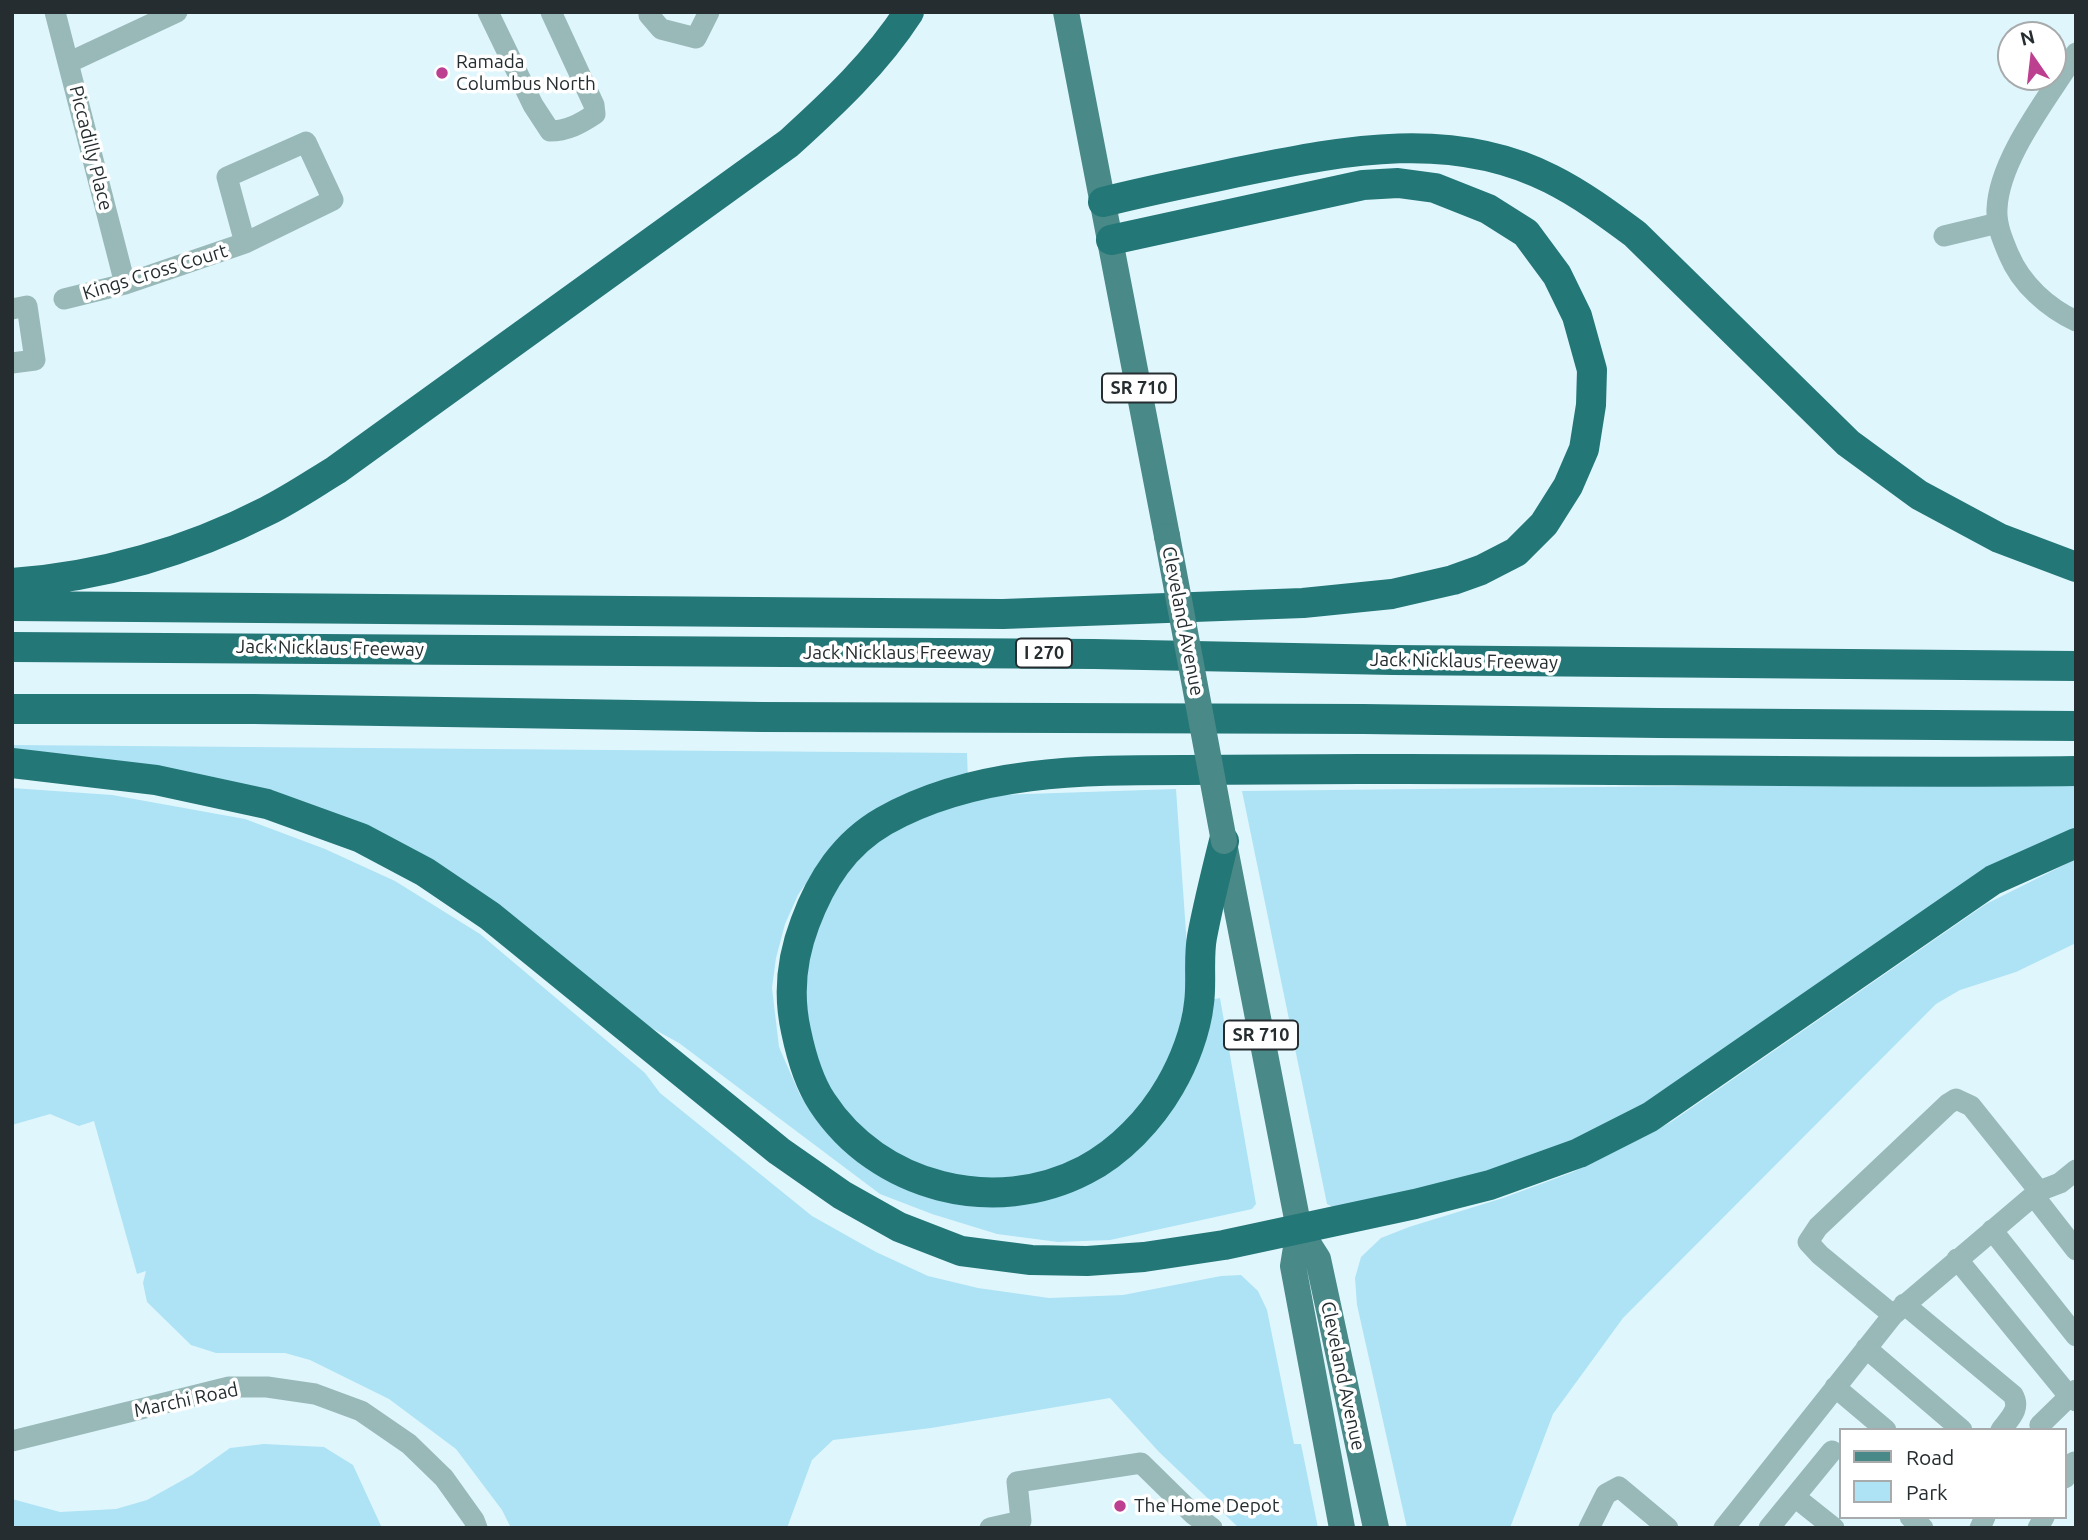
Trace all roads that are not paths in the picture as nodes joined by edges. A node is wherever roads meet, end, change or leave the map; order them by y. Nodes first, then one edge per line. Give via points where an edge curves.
1 (55, 12) edge
2 (177, 12) edge
3 (488, 12) edge
4 (551, 12) edge
5 (650, 12) edge
6 (709, 12) edge
7 (909, 12) edge
8 (1066, 12) edge
9 (2076, 53) edge
10 (70, 62) junction
11 (1103, 202) junction
12 (1998, 223) junction
13 (1944, 236) dead end
14 (1111, 240) junction
15 (245, 243) junction
16 (125, 284) junction
17 (64, 299) dead end
18 (12, 309) edge
19 (2076, 321) edge
20 (12, 363) edge
21 (2076, 567) edge
22 (12, 583) edge
23 (12, 606) edge
24 (12, 647) edge
25 (2076, 666) edge
26 (12, 709) edge
27 (2076, 726) edge
28 (12, 763) edge
29 (2076, 771) edge
30 (1224, 841) junction
31 (2076, 843) edge
32 (2076, 1170) edge
33 (2037, 1194) junction
34 (1299, 1229) junction
35 (1993, 1230) junction
36 (2076, 1250) edge
37 (1957, 1259) junction
38 (1898, 1310) junction
39 (2076, 1336) edge
40 (1866, 1348) junction
41 (1835, 1387) junction
42 (2073, 1396) edge
43 (1803, 1427) junction
44 (1884, 1428) edge
45 (1960, 1428) edge
46 (2002, 1428) edge
47 (2039, 1428) edge
48 (12, 1441) edge
49 (1836, 1455) edge
50 (1795, 1497) junction
51 (477, 1528) edge
52 (990, 1528) edge
53 (1212, 1528) edge
54 (1342, 1528) edge
55 (1376, 1528) edge
56 (1589, 1528) edge
57 (1668, 1528) edge
58 (1724, 1528) edge
59 (1769, 1528) edge
60 (1834, 1528) edge

1 - 10 street, Piccadilly Place
2 - 10 street
3 - 4 street via 546,127 561,131 595,114
5 - 6 street via 661,29 696,38
7 - 22 highway via 873,61 789,143 336,470 269,510 206,539 130,564
8 - 11 main road, Cleveland Avenue / SR 710
9 - 12 street via 2012,155 2000,187
10 - 16 street, Piccadilly Place
11 - 14 main road, Cleveland Avenue / SR 710
11 - 21 highway via 1325,154 1386,147 1438,147 1519,166 1550,178 1635,234 1848,443 1919,495 1999,538
12 - 13 street
12 - 19 street via 2015,270 2040,297
14 - 23 highway via 1363,185 1435,188 1488,209 1526,233 1557,275 1577,316 1592,370 1591,405 1584,449 1568,486 1544,524 1516,552 1481,570 1392,594 1303,603 1003,614
14 - 30 main road, Cleveland Avenue / SR 710, bridge
15 - 15 street, Kings Cross Court via 333,200 306,142 227,177
15 - 16 street, Kings Cross Court
16 - 17 street, Kings Cross Court
18 - 20 street via 27,306 35,360
24 - 25 highway, Jack Nicklaus Freeway / I 270
26 - 27 highway
28 - 34 highway via 156,780 267,804 361,838 425,872 490,916 779,1151 842,1195 898,1227 961,1251 1087,1261 1224,1245
29 - 30 highway via 1101,770 963,789 929,800 862,834 816,893 800,934 792,974 793,1017 802,1058 822,1102 853,1139 892,1169 937,1186 1014,1191 1050,1184 1087,1169 1146,1121 1185,1056 1199,1004 1200,943
30 - 34 main road, Cleveland Avenue / SR 710
31 - 34 highway via 1993,880 1650,1117 1578,1153 1490,1185
32 - 33 street
33 - 35 street
33 - 36 street
33 - 38 street via 1971,1106 1956,1100 1948,1104 1818,1227 1808,1242
34 - 54 main road, Cleveland Avenue via 1293,1266
34 - 55 main road, Cleveland Avenue via 1318,1259
35 - 37 street
35 - 39 street
37 - 38 street
37 - 42 street
38 - 40 street
38 - 46 street via 2013,1395 2015,1411
40 - 41 street
40 - 45 street
41 - 43 street
41 - 44 street
42 - 47 street
43 - 49 street
43 - 58 street
48 - 51 street, Marchi Road via 229,1387 314,1394 361,1410 409,1444 444,1478
49 - 50 street
50 - 59 street
50 - 60 street
52 - 53 street via 1021,1521 1017,1482 1141,1463
56 - 57 street via 1606,1494 1619,1487

